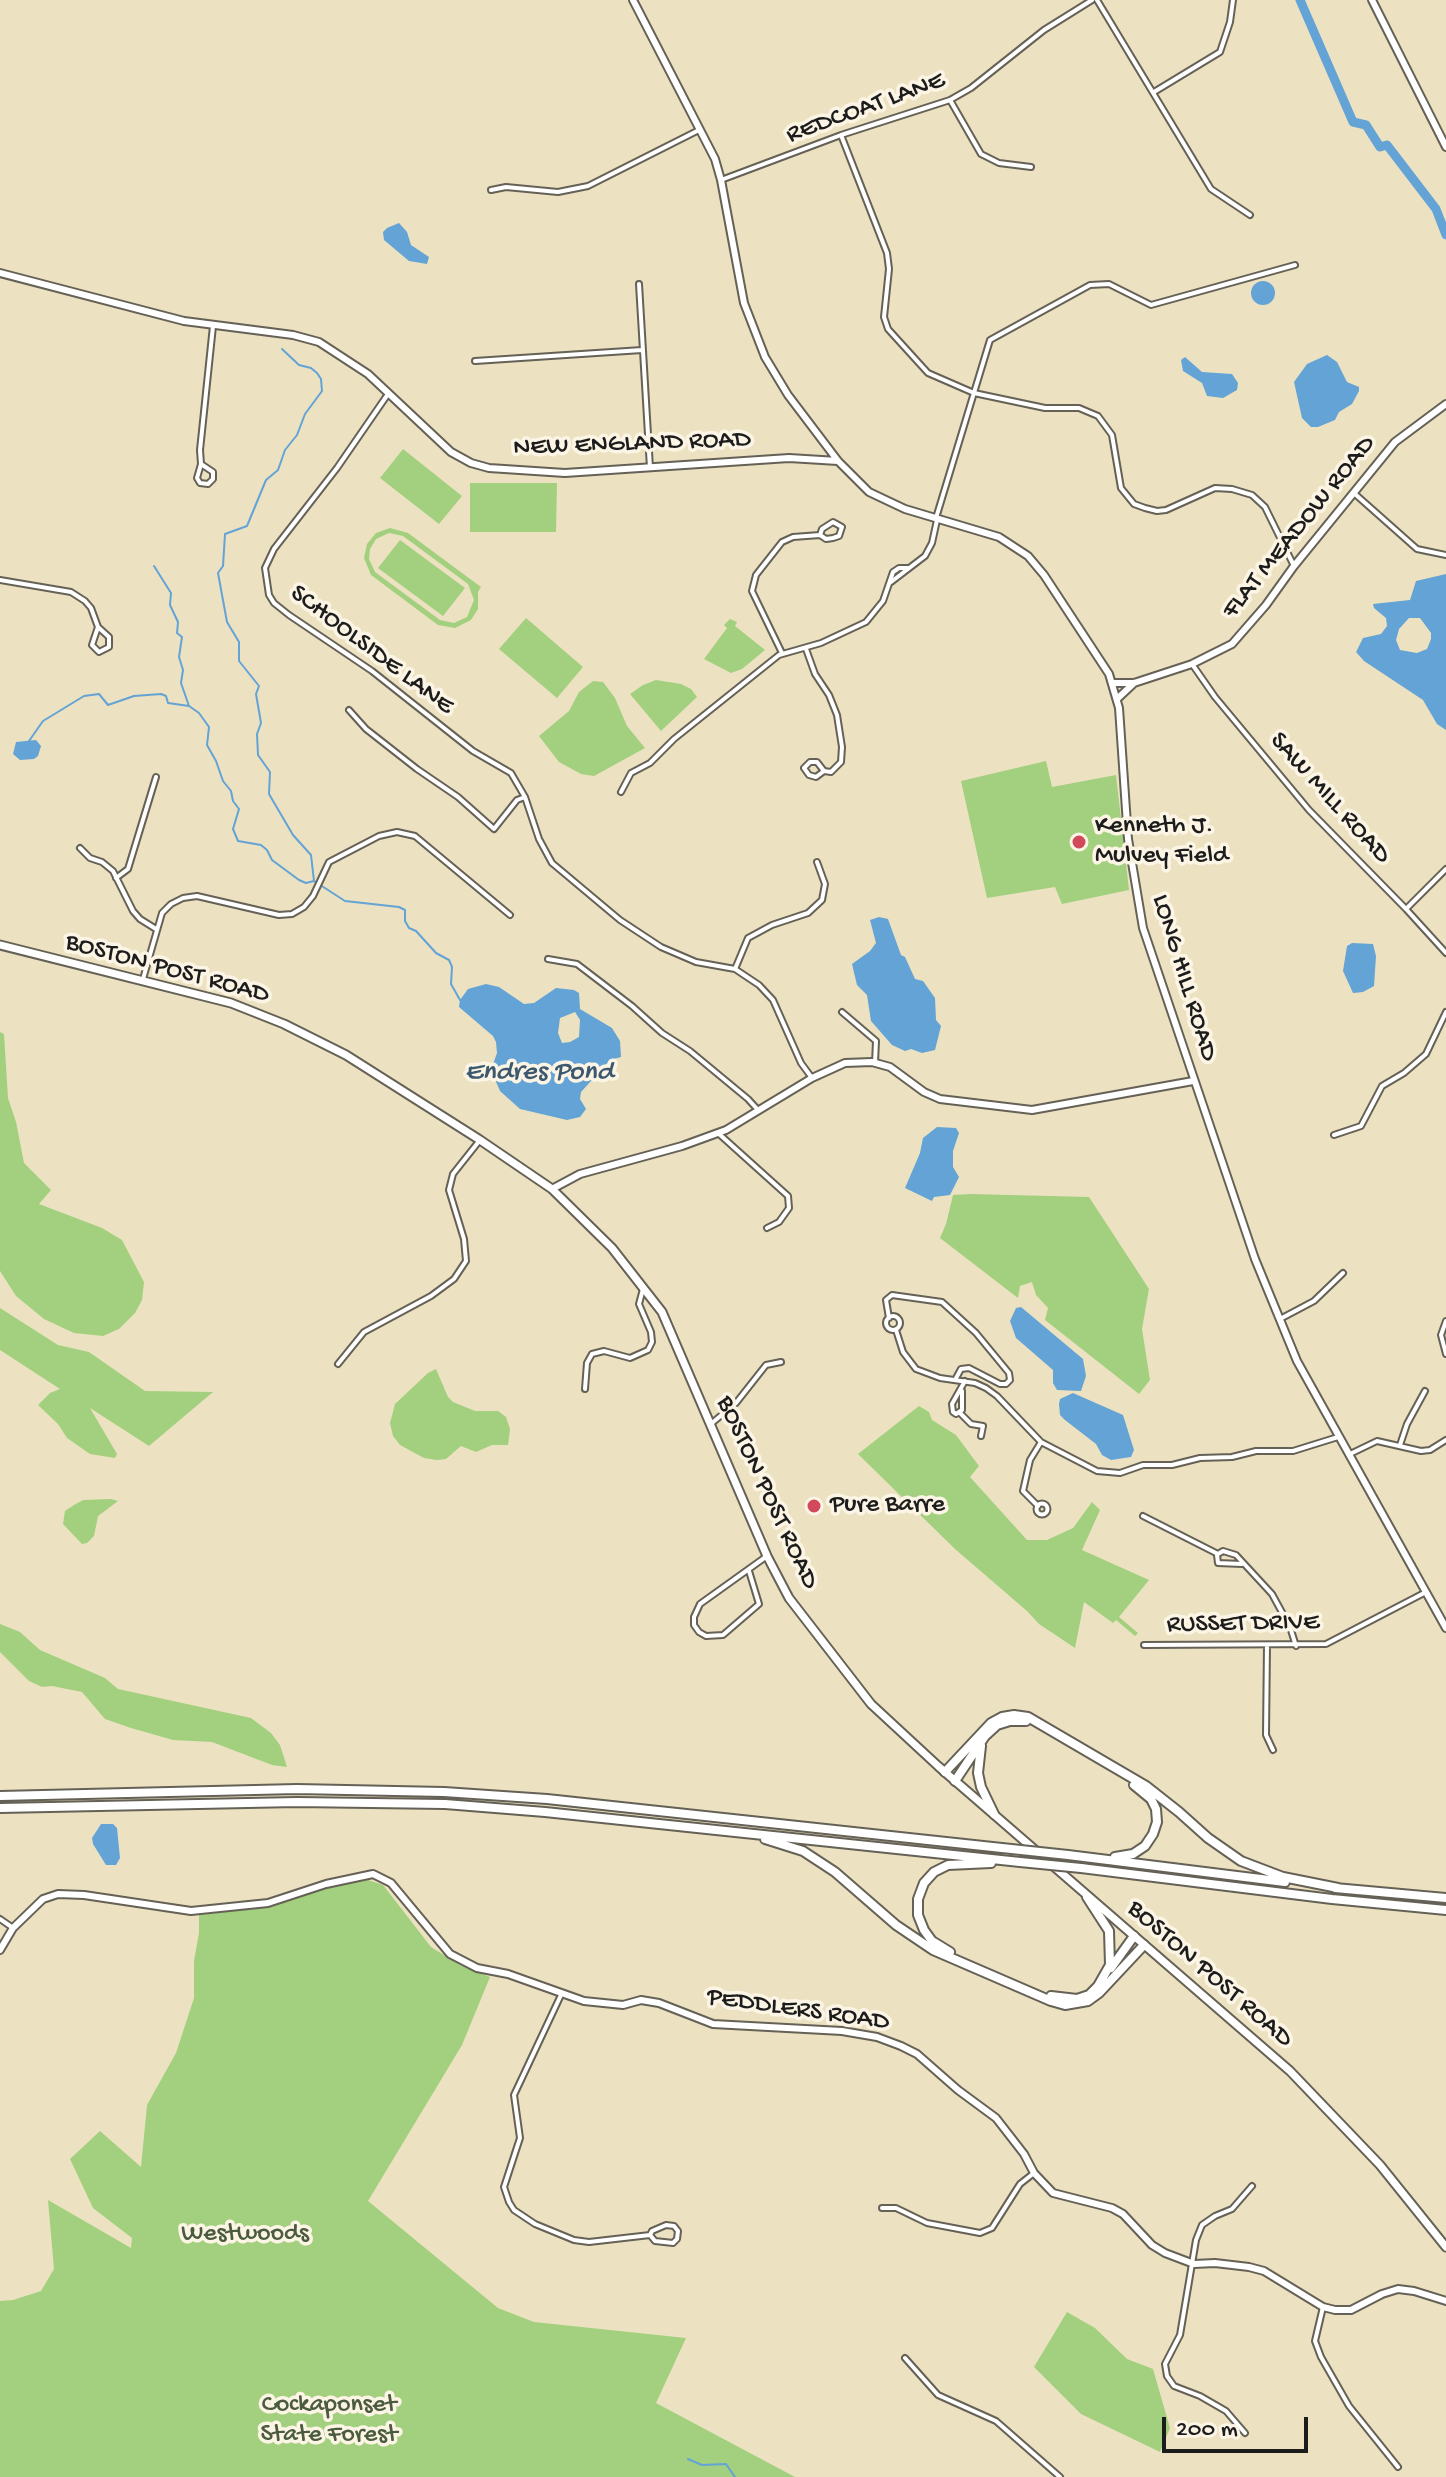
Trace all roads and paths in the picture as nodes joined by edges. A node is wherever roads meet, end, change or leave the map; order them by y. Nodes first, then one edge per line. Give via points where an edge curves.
1 (633, 0) edge
2 (1094, 0) edge
3 (1233, 0) edge
4 (1372, 0) edge
5 (1154, 92) junction
6 (950, 100) junction
7 (1446, 124) edge
8 (701, 129) junction
9 (1437, 129) junction
10 (841, 135) junction
11 (1446, 147) edge
12 (1031, 167) dead end
13 (721, 180) junction
14 (491, 190) dead end
15 (1250, 215) dead end
16 (1295, 265) dead end
17 (0, 273) edge
18 (639, 284) dead end
19 (213, 326) junction
20 (642, 350) junction
21 (475, 361) dead end
22 (389, 392) junction
23 (974, 393) junction
24 (1446, 404) edge
25 (838, 461) junction
26 (201, 464) junction
27 (650, 468) junction
28 (1355, 494) junction
29 (937, 518) junction
30 (820, 535) junction
31 (1446, 555) edge
32 (1294, 566) junction
33 (0, 580) edge
34 (98, 627) junction
35 (806, 649) junction
36 (782, 653) junction
37 (1192, 664) junction
38 (1112, 683) junction
39 (1134, 683) junction
40 (1117, 699) junction
41 (349, 710) dead end
42 (824, 771) junction
43 (156, 777) dead end
44 (621, 792) dead end
45 (525, 797) junction
46 (80, 848) dead end
47 (817, 862) dead end
48 (1446, 869) edge
49 (116, 878) junction
50 (1406, 909) junction
51 (510, 915) dead end
52 (156, 929) junction
53 (0, 945) edge
54 (1446, 953) edge
55 (548, 959) dead end
56 (735, 969) junction
57 (142, 981) junction
58 (842, 1012) dead end
59 (1446, 1012) edge
60 (875, 1063) junction
61 (812, 1078) junction
62 (1193, 1081) junction
63 (758, 1110) junction
64 (718, 1133) junction
65 (1334, 1135) dead end
66 (480, 1140) junction
67 (552, 1189) junction
68 (767, 1228) dead end
69 (1343, 1273) dead end
70 (644, 1287) junction
71 (889, 1318) junction
72 (1278, 1320) junction
73 (1446, 1321) edge
74 (896, 1330) junction
75 (1446, 1354) edge
76 (781, 1362) dead end
77 (338, 1364) dead end
78 (955, 1380) junction
79 (965, 1381) junction
80 (585, 1389) dead end
81 (962, 1391) junction
82 (1425, 1391) dead end
83 (960, 1413) junction
84 (710, 1425) junction
85 (981, 1436) dead end
86 (1340, 1437) junction
87 (1446, 1440) edge
88 (1041, 1442) junction
89 (1400, 1445) junction
90 (1350, 1454) junction
91 (1038, 1506) dead end
92 (1143, 1516) dead end
93 (1218, 1554) junction
94 (767, 1556) junction
95 (1242, 1564) junction
96 (749, 1571) junction
97 (1426, 1592) junction
98 (1444, 1618) edge
99 (1446, 1628) edge
100 (1144, 1645) dead end
101 (1267, 1645) junction
102 (1296, 1646) junction
103 (985, 1736) junction
104 (1273, 1750) dead end
105 (945, 1772) junction
106 (955, 1781) junction
107 (0, 1796) edge
108 (0, 1808) edge
109 (994, 1814) junction
110 (745, 1833) junction
111 (1068, 1855) junction
112 (1020, 1862) junction
113 (1338, 1888) junction
114 (1087, 1897) junction
115 (1446, 1898) edge
116 (1446, 1910) edge
117 (0, 1919) edge
118 (13, 1928) junction
119 (1134, 1936) junction
120 (1144, 1945) junction
121 (0, 1950) edge
122 (1098, 1986) junction
123 (561, 1995) junction
124 (1034, 2173) junction
125 (1252, 2186) dead end
126 (882, 2208) dead end
127 (650, 2235) junction
128 (1446, 2247) edge
129 (1194, 2264) junction
130 (1446, 2301) edge
131 (1323, 2307) junction
132 (905, 2358) dead end
133 (1245, 2433) dead end
134 (1398, 2467) dead end
135 (1060, 2477) edge

1 - 8 street, LONG HILL ROAD
2 - 5 street
2 - 6 street, REDCOAT LANE
3 - 5 street via 1220,52
4 - 9 street
5 - 15 street via 1211,189
6 - 10 street, REDCOAT LANE
6 - 12 street via 981,154 999,163
7 - 9 street
8 - 13 street, LONG HILL ROAD
8 - 14 street via 588,186 558,192
9 - 11 street
10 - 13 street, REDCOAT LANE
10 - 23 street via 887,253 888,329 928,373
13 - 25 street, LONG HILL ROAD via 740,289 755,333 782,386
16 - 23 street via 1151,305 1109,284 1090,285 990,340
17 - 19 street, NEW ENGLAND ROAD
18 - 20 street
19 - 22 street, NEW ENGLAND ROAD via 311,339
19 - 26 street
20 - 21 street
20 - 27 street
22 - 27 street, NEW ENGLAND ROAD via 444,446 477,465 544,473
22 - 45 street, SCHOOLSIDE LANE via 274,549 265,568 269,595 473,751 511,773
23 - 29 street
23 - 32 street via 1045,408 1079,408 1098,416 1112,435 1121,488 1134,504 1166,510 1215,488 1252,495 1265,507
24 - 28 street, FLAT MEADOW ROAD via 1395,442
25 - 27 street, NEW ENGLAND ROAD via 789,458
25 - 29 street, LONG HILL ROAD via 878,497
26 - 26 street via 213,472 208,484 197,478
28 - 31 street via 1417,549
28 - 32 street, FLAT MEADOW ROAD
29 - 35 street via 925,556 891,582 866,622
29 - 38 street, LONG HILL ROAD via 999,537 1028,556
30 - 30 street via 833,522 842,527 839,536
30 - 36 street via 782,542 756,575 752,591
32 - 37 street, FLAT MEADOW ROAD via 1232,644
33 - 34 street via 71,592 91,608
34 - 34 street via 92,645 99,652 110,643
35 - 36 street
35 - 42 street via 837,715 842,747 841,762 831,772
36 - 44 street via 631,773
37 - 39 street, FLAT MEADOW ROAD
37 - 50 street, SAW MILL ROAD via 1309,810
38 - 39 street, FLAT MEADOW ROAD
38 - 40 street, LONG HILL ROAD
39 - 40 street, FLAT MEADOW ROAD
40 - 62 street, LONG HILL ROAD via 1139,913
41 - 45 street via 494,829
42 - 42 street via 816,777 804,768 817,762
43 - 49 street via 128,869
45 - 56 street, SCHOOLSIDE LANE via 552,863 584,891 661,947 696,962
46 - 49 street
47 - 56 street via 825,884 822,900 808,913 748,938
48 - 50 street
49 - 52 street via 133,911
50 - 54 street, SAW MILL ROAD
51 - 52 street via 415,836 397,832 329,862 313,896 292,914 197,896 171,904
52 - 57 street
53 - 57 main road, BOSTON POST ROAD
55 - 63 street via 577,964
56 - 61 street, SCHOOLSIDE LANE via 773,1000
57 - 66 main road, BOSTON POST ROAD via 250,1009 284,1024 346,1055
58 - 60 street via 876,1041
59 - 65 street via 1426,1054 1382,1086 1361,1126
60 - 61 street via 845,1063
60 - 62 street via 940,1099 1032,1110
61 - 63 street
62 - 72 street, LONG HILL ROAD
63 - 64 street
64 - 67 street via 580,1174
64 - 68 street via 788,1196 789,1208
66 - 67 main road, BOSTON POST ROAD
66 - 77 street via 453,1174 449,1190 466,1261 454,1279 431,1296 364,1332
67 - 70 main road, BOSTON POST ROAD
69 - 72 street via 1314,1301
70 - 80 street via 639,1304 651,1332 648,1350 630,1358 604,1351 592,1354
70 - 84 main road, BOSTON POST ROAD via 668,1326
71 - 74 street via 887,1326
71 - 74 street via 900,1321
71 - 78 street via 886,1300 892,1295 942,1302 976,1333 1010,1380 1000,1384 969,1368 961,1369
72 - 86 street, LONG HILL ROAD
73 - 75 street via 1441,1335
74 - 78 street via 916,1369
76 - 84 street via 766,1365
78 - 79 street
79 - 81 street
79 - 88 street via 997,1396
81 - 83 street
81 - 83 street via 951,1408
82 - 89 street
83 - 85 street via 971,1424 983,1426
84 - 94 main road, BOSTON POST ROAD
86 - 88 street via 1293,1451 1143,1465 1111,1474
86 - 90 street, LONG HILL ROAD
87 - 89 street via 1421,1451
88 - 91 street via 1030,1460 1023,1491
89 - 90 street via 1377,1441
90 - 97 street, LONG HILL ROAD
92 - 93 street
93 - 95 street via 1229,1552
93 - 95 street via 1218,1563
94 - 96 street
94 - 105 main road, BOSTON POST ROAD via 789,1598 871,1704
95 - 102 street via 1272,1594
96 - 96 street via 700,1604 694,1617 699,1632 723,1635 759,1604
97 - 98 street, LONG HILL ROAD
97 - 102 street, RUSSET DRIVE via 1326,1644
98 - 99 street, LONG HILL ROAD
100 - 101 street, RUSSET DRIVE
101 - 102 street, RUSSET DRIVE
101 - 104 street via 1266,1735
103 - 106 highway
103 - 109 highway via 978,1773
103 - 111 highway via 997,1725 1024,1721 1151,1799 1157,1822 1145,1846 1115,1857
105 - 106 main road, BOSTON POST ROAD
105 - 113 highway via 991,1723 1014,1715 1028,1717 1146,1786 1241,1861 1283,1877
106 - 109 main road, BOSTON POST ROAD
107 - 111 highway, bridge via 297,1789 444,1792
108 - 110 highway via 445,1804
109 - 114 main road, BOSTON POST ROAD
110 - 112 highway
110 - 120 highway via 803,1851 933,1950 1065,2005 1099,1993
111 - 113 highway
112 - 116 highway, bridge
112 - 122 highway via 948,1865 934,1872 918,1899 924,1930 942,1949 1053,1997 1077,1999
113 - 115 highway
114 - 119 main road, BOSTON POST ROAD
114 - 122 highway via 1109,1931 1110,1965
117 - 118 street
118 - 121 street, PEDDLERS ROAD
118 - 123 street, PEDDLERS ROAD via 43,1899 58,1894 191,1911 268,1903 373,1874 391,1883 450,1954
119 - 120 main road, BOSTON POST ROAD
119 - 122 highway
120 - 128 main road, BOSTON POST ROAD via 1290,2071 1380,2165
123 - 124 street, PEDDLERS ROAD via 604,2005 641,2000 713,2024 842,2031 901,2046 996,2118
123 - 127 street via 514,2095 520,2138 504,2187 509,2202 535,2224 574,2240
124 - 126 street via 1020,2184 992,2228 980,2233
124 - 129 street, PEDDLERS ROAD via 1053,2193 1123,2214 1152,2245
125 - 129 street via 1232,2209 1202,2225
127 - 127 street via 655,2241 673,2243 678,2231 666,2225
129 - 131 street, PEDDLERS ROAD via 1264,2271
129 - 133 street via 1180,2335 1165,2364 1167,2376 1174,2386 1226,2411
130 - 131 street via 1398,2289 1351,2310
131 - 134 street via 1315,2341 1321,2357 1349,2406
132 - 135 street via 938,2395 996,2421

